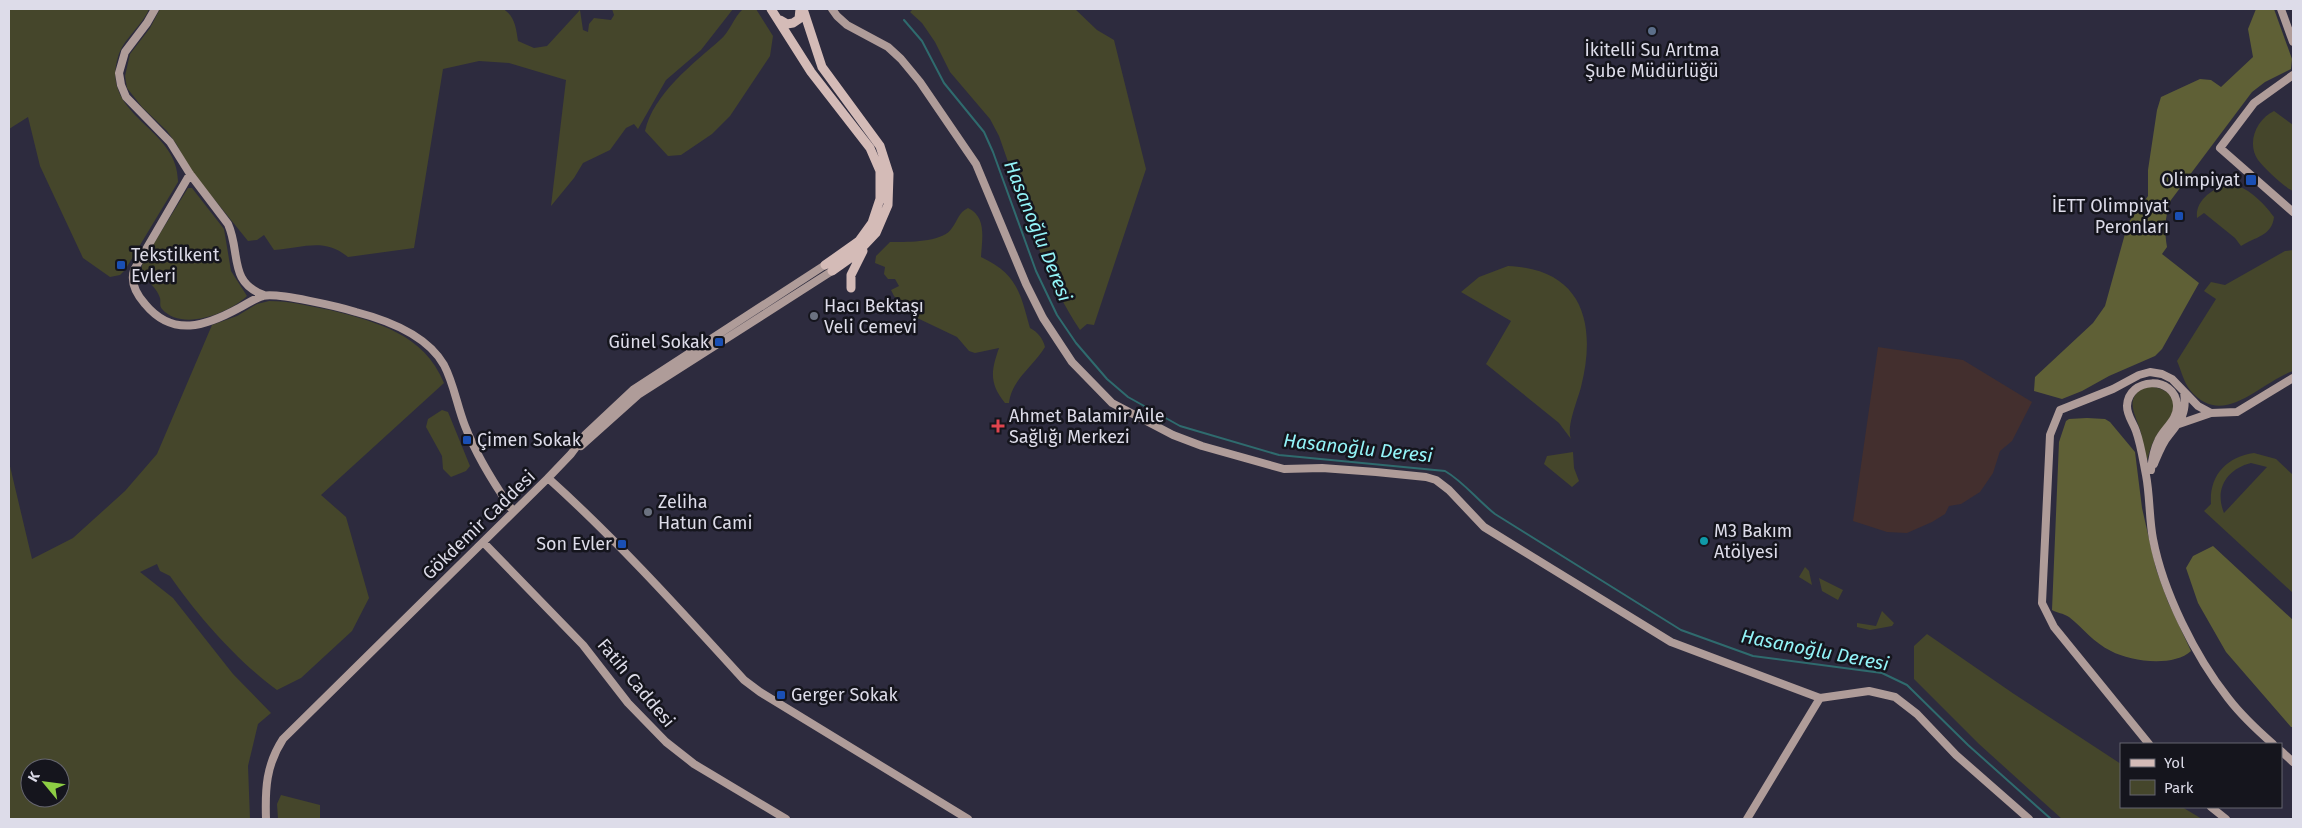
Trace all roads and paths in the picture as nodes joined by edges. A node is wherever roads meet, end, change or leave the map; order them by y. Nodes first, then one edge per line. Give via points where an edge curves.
1 (155, 9) edge
2 (801, 9) edge
3 (832, 9) edge
4 (2281, 9) edge
5 (774, 13) edge
6 (2293, 42) edge
7 (2293, 75) edge
8 (190, 174) junction
9 (2293, 212) edge
10 (867, 244) junction
11 (829, 268) junction
12 (851, 288) dead end
13 (264, 295) junction
14 (2293, 378) edge
15 (2119, 386) junction
16 (2184, 392) junction
17 (2128, 397) junction
18 (2211, 413) junction
19 (2179, 424) junction
20 (2151, 470) junction
21 (548, 478) junction
22 (2148, 483) junction
23 (513, 511) junction
24 (483, 542) junction
25 (1820, 698) junction
26 (2149, 743) edge
27 (2272, 743) edge
28 (2282, 752) edge
29 (2293, 762) edge
30 (2212, 808) edge
31 (266, 819) edge
32 (786, 819) edge
33 (968, 819) edge
34 (1747, 819) edge
35 (2030, 819) edge
36 (2226, 819) edge

1 - 8 street via 125,52 119,73 121,85 126,97 170,142
2 - 5 main road via 799,19 791,24 784,23
2 - 10 main road via 822,67 880,146 887,163 888,206 881,224
3 - 25 street via 847,24 888,47 920,82 976,164 1043,318 1072,362 1112,403 1173,435 1202,446 1284,468 1376,472 1436,480 1484,527 1671,642
4 - 6 street
5 - 11 main road via 811,72 870,148 880,171 880,199 872,223
7 - 9 street via 2254,103 2220,148
8 - 13 street via 228,224 235,245 237,268 244,284
8 - 13 street via 138,262 132,277 138,294 153,313 165,320 176,325 194,326 217,320
10 - 11 main road
10 - 12 main road via 851,275
11 - 21 street, Gökdemir Caddesi via 638,395
13 - 23 street via 357,312 414,334 443,364 477,454
14 - 18 street via 2237,412
15 - 16 street via 2150,372 2172,379
15 - 17 street
15 - 26 street via 2060,410 2050,434 2042,603 2054,628
16 - 18 street
16 - 19 street
17 - 20 street via 2135,389 2161,383 2175,397 2176,415 2158,439 2152,453
17 - 22 street via 2128,414
18 - 19 street
19 - 20 street via 2168,436
20 - 22 street
21 - 23 street, Gökdemir Caddesi
21 - 33 street via 656,584 744,680
22 - 27 street via 2153,540 2173,602 2228,699
23 - 24 street, Gökdemir Caddesi
24 - 31 street, Gökdemir Caddesi via 283,739 269,764
24 - 32 street, Fatih Caddesi via 583,645 628,703 666,742 694,764
25 - 34 street
25 - 35 street via 1869,692 1895,697
28 - 29 street
30 - 36 street

